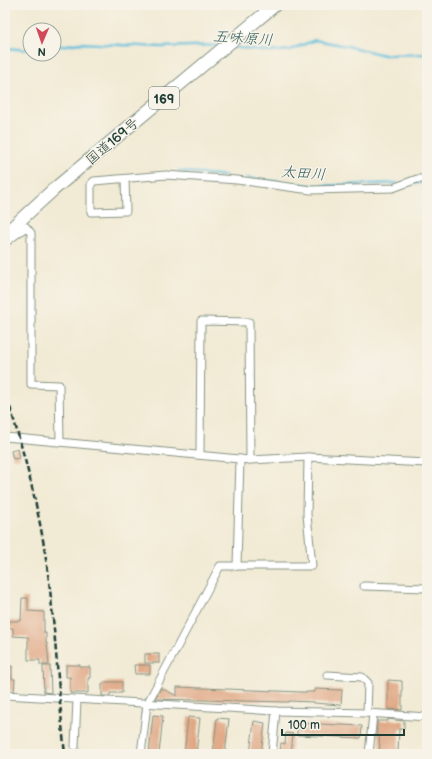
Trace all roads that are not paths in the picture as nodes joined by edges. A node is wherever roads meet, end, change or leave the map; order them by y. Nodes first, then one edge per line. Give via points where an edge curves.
1 (275, 5) edge
2 (125, 179) junction
3 (427, 179) edge
4 (5, 234) edge
5 (5, 243) edge
6 (5, 437) edge
7 (60, 442) junction
8 (200, 455) junction
9 (308, 456) junction
10 (240, 458) junction
11 (250, 460) junction
12 (427, 463) edge
13 (237, 566) junction
14 (364, 586) dead end
15 (427, 588) edge
16 (327, 675) dead end
17 (5, 695) edge
18 (77, 700) junction
19 (147, 704) junction
20 (276, 711) junction
21 (370, 714) junction
22 (427, 717) edge
23 (75, 746) dead end
24 (141, 754) edge
25 (272, 754) edge
26 (369, 754) edge

1 - 4 highway, 国道169号 / 169 via 53,190
2 - 2 street via 94,181 91,184 91,212 126,211
2 - 3 street via 166,175 238,180 311,190 392,188 417,179
5 - 7 street via 26,226 30,233 31,384 59,385
6 - 7 street
7 - 8 street
8 - 10 street
8 - 11 street via 201,321 249,322
9 - 11 street
9 - 12 street
9 - 13 street via 307,516 312,566
10 - 11 street
10 - 13 street
13 - 19 street via 220,566
14 - 15 street
16 - 21 street via 362,678 368,683
17 - 18 street
18 - 19 street
18 - 23 street
19 - 20 street
19 - 24 street
20 - 21 street
20 - 25 street
21 - 22 street
21 - 26 street

